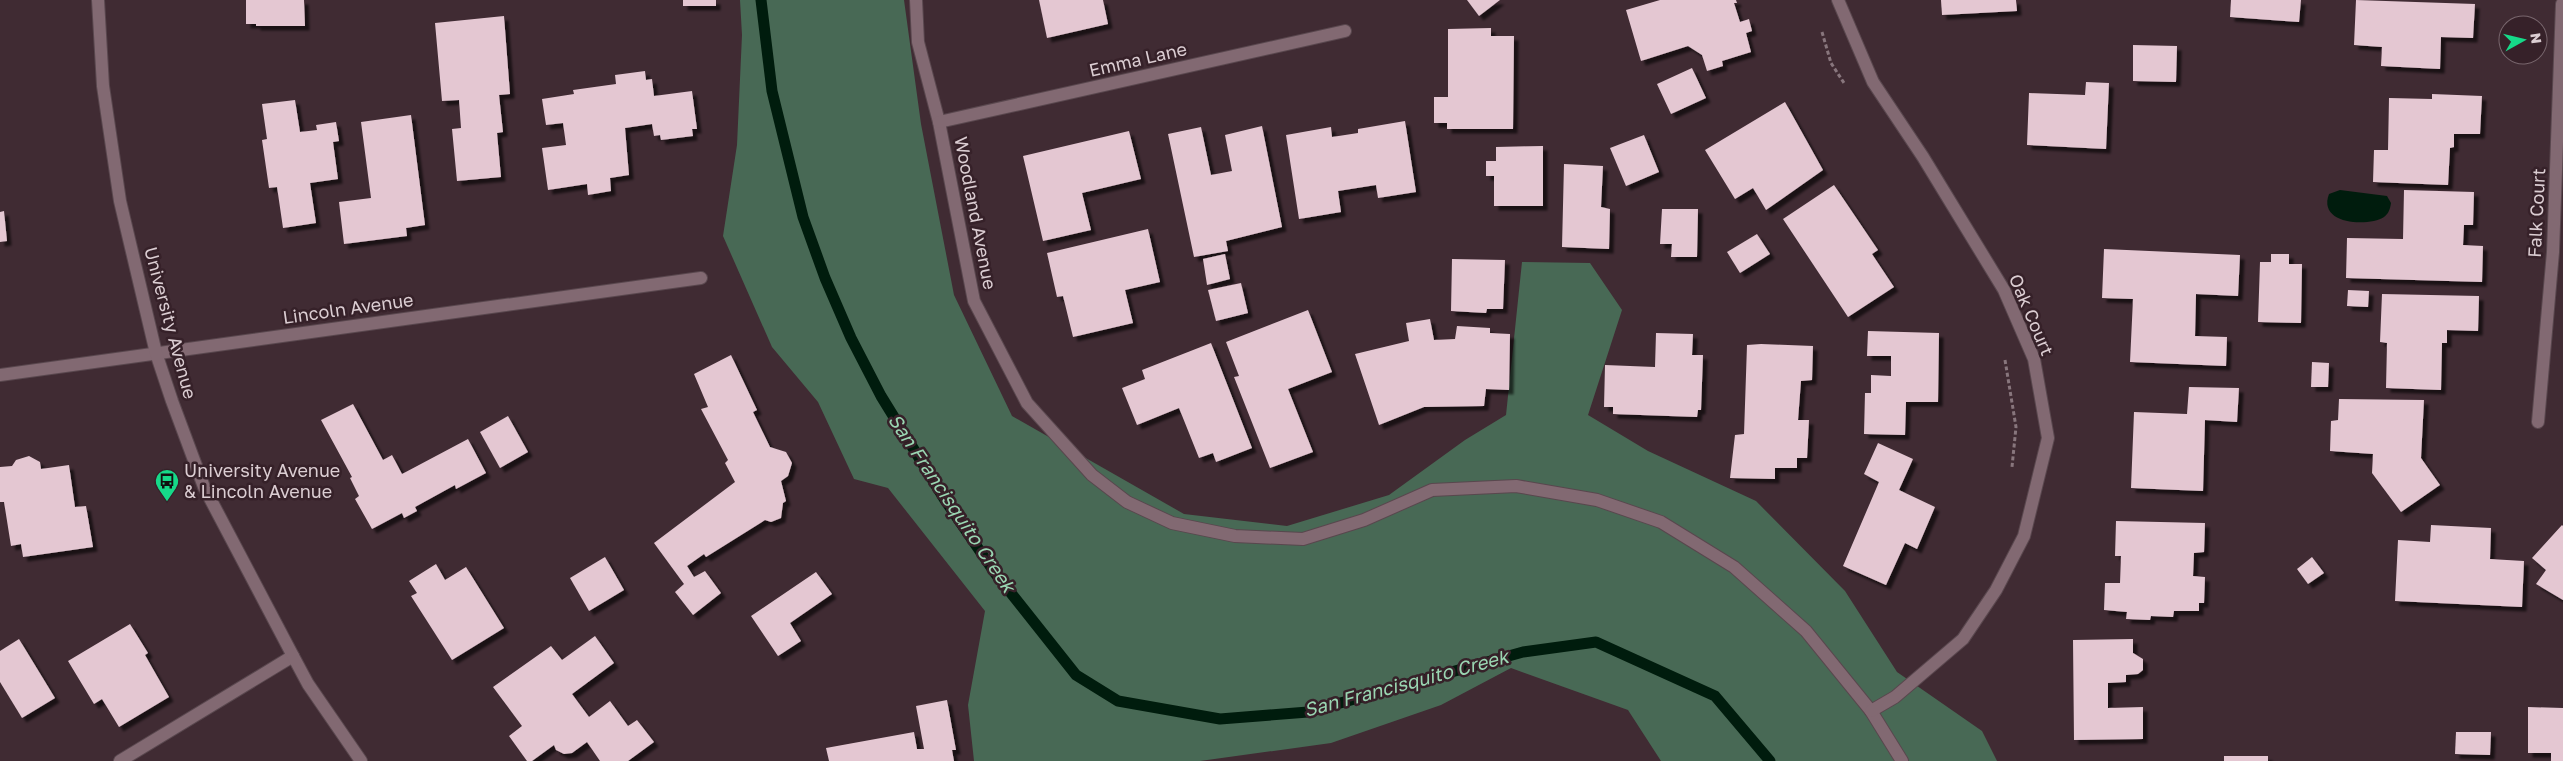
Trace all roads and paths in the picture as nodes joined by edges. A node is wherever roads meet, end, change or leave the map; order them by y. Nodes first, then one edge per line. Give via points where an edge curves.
1 (98, 0) edge
2 (916, 0) edge
3 (1838, 0) edge
4 (2562, 4) dead end
5 (1819, 25) dead end
6 (1345, 31) dead end
7 (1847, 89) dead end
8 (939, 122) junction
9 (2558, 252) edge
10 (701, 278) dead end
11 (2004, 352) dead end
12 (156, 353) junction
13 (0, 375) edge
14 (2538, 422) dead end
15 (2012, 476) dead end
16 (293, 656) junction
17 (1872, 711) junction
18 (120, 761) edge
19 (361, 761) edge
20 (1902, 761) edge

1 - 12 street, University Avenue via 102,86 120,202
2 - 8 street, Woodland Avenue via 918,42
3 - 17 street, Oak Court via 1873,82 2004,290 2034,359 2048,438 2024,536 1996,590 1963,638 1903,690
4 - 9 street, Falk Court
5 - 7 path via 1831,63
6 - 8 street, Emma Lane
8 - 17 street, Woodland Avenue via 974,301 1027,403 1092,475 1127,502 1172,523 1235,536 1303,539 1364,520 1432,490 1516,486 1597,500 1661,522 1734,566 1806,631
9 - 14 street, Falk Court
10 - 12 street, Lincoln Avenue
11 - 15 path via 2016,428
12 - 13 street, Lincoln Avenue
12 - 16 street, University Avenue via 204,486
16 - 18 street
16 - 19 street, University Avenue via 308,684
17 - 20 street, Woodland Avenue

